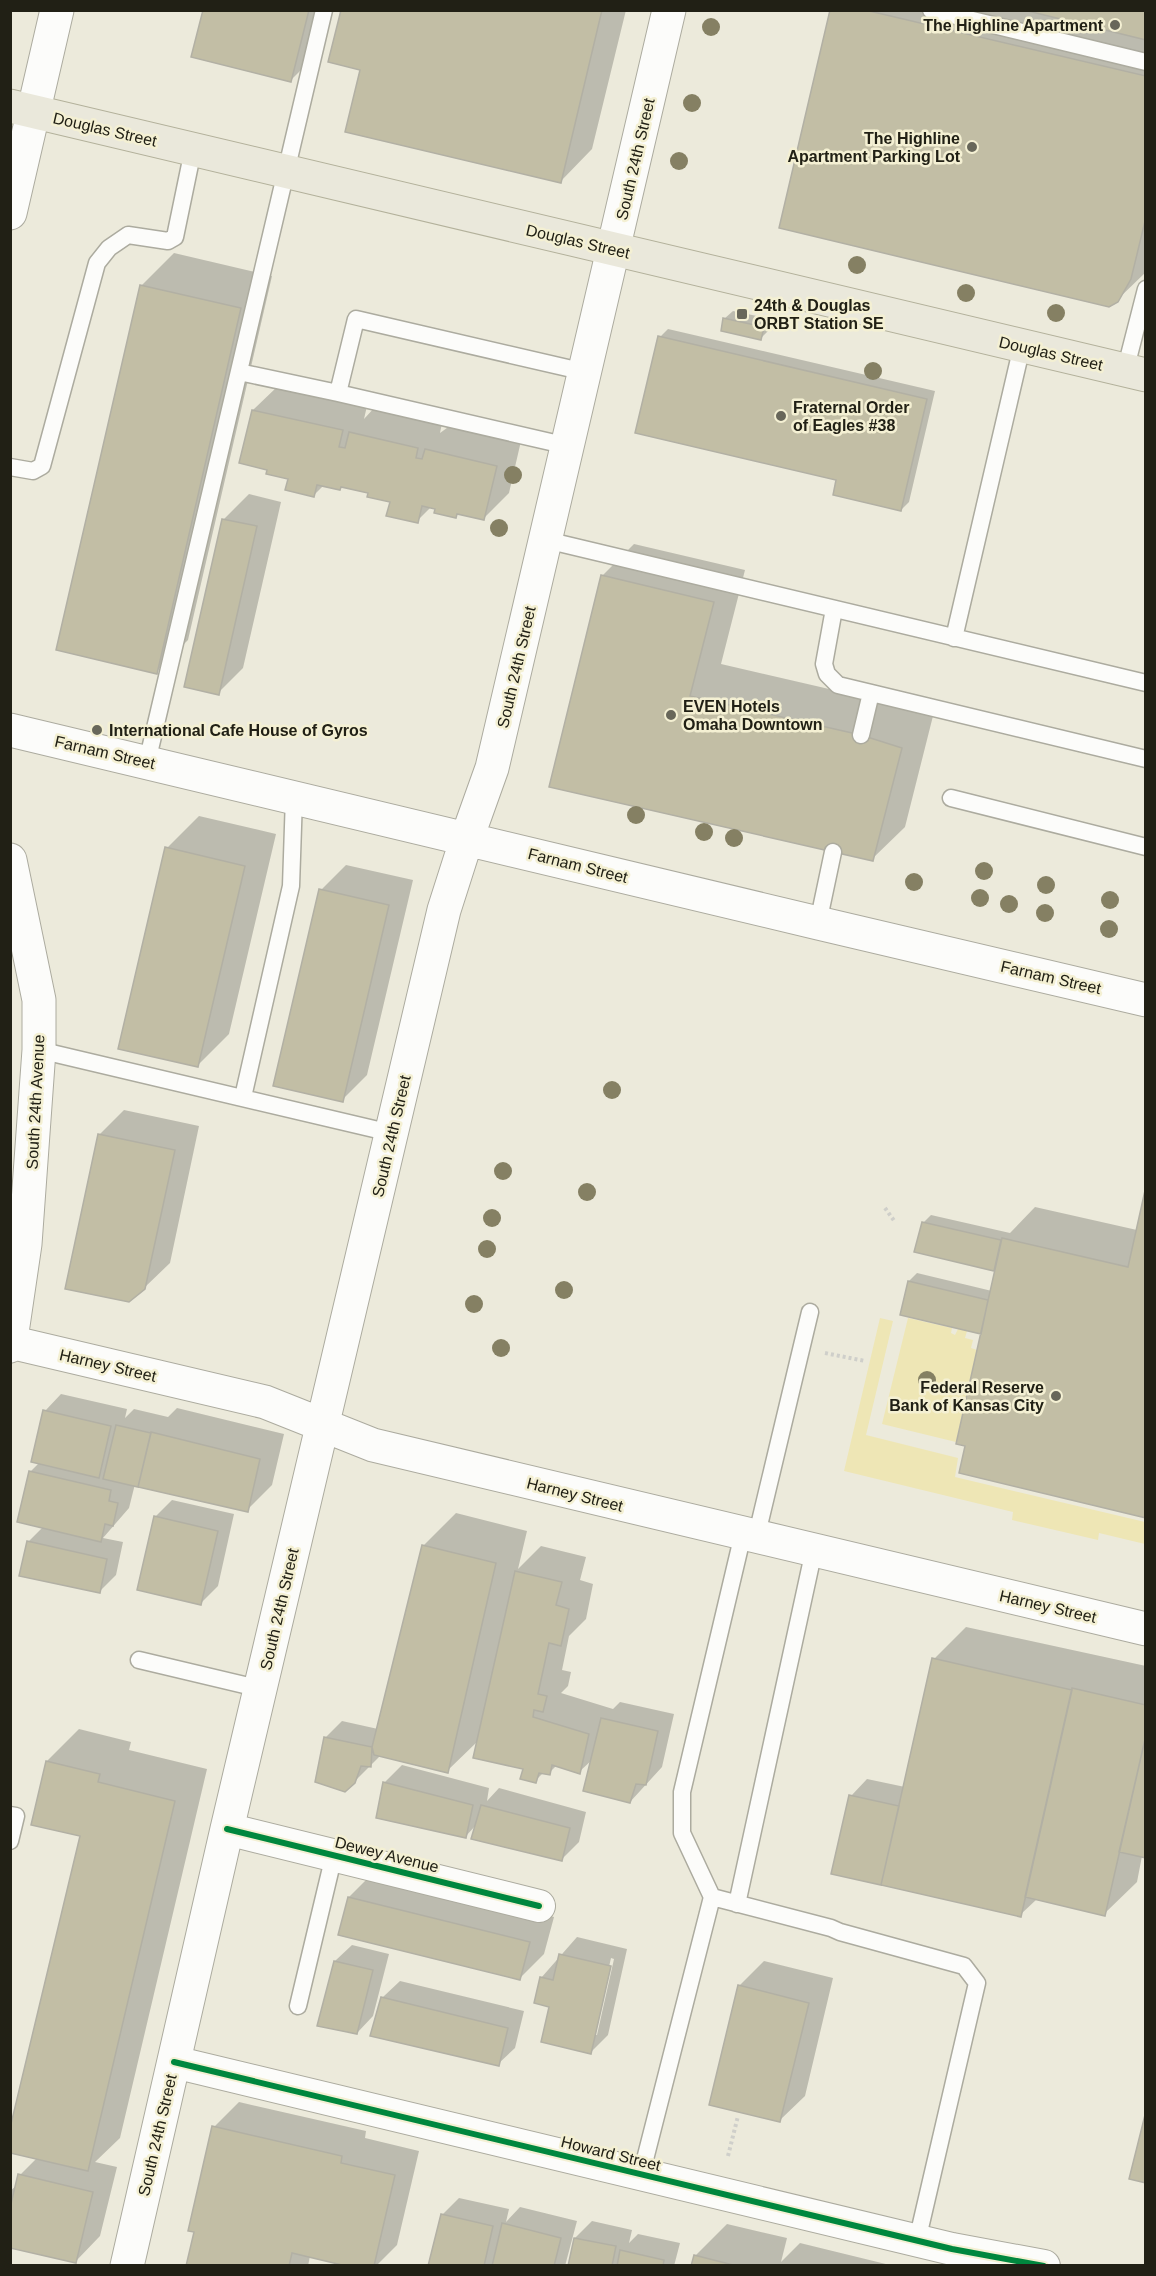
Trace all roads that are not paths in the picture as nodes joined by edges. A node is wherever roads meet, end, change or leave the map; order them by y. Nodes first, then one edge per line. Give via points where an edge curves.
1 (57, 10) edge
2 (324, 10) edge
3 (669, 10) edge
4 (931, 10) edge
5 (1146, 62) edge
6 (22, 109) edge
7 (194, 150) junction
8 (286, 172) junction
9 (10, 213) edge
10 (614, 249) junction
11 (1146, 289) edge
12 (1022, 346) junction
13 (239, 372) junction
14 (585, 372) junction
15 (1136, 373) edge
16 (338, 393) junction
17 (568, 446) junction
18 (10, 467) edge
19 (546, 540) junction
20 (834, 609) junction
21 (954, 638) junction
22 (1146, 683) edge
23 (871, 693) junction
24 (10, 730) edge
25 (861, 735) dead end
26 (1146, 759) edge
27 (147, 762) junction
28 (294, 797) junction
29 (951, 798) dead end
30 (467, 838) junction
31 (1146, 847) edge
32 (833, 852) dead end
33 (10, 860) edge
34 (818, 923) junction
35 (1146, 999) edge
36 (39, 1050) junction
37 (243, 1097) junction
38 (391, 1133) junction
39 (810, 1312) dead end
40 (11, 1344) edge
41 (322, 1424) junction
42 (749, 1536) junction
43 (814, 1550) junction
44 (1146, 1629) edge
45 (139, 1660) dead end
46 (261, 1689) junction
47 (10, 1815) edge
48 (227, 1829) junction
49 (10, 1841) edge
50 (334, 1855) junction
51 (712, 1897) junction
52 (737, 1904) junction
53 (539, 1906) dead end
54 (298, 2006) dead end
55 (174, 2062) junction
56 (641, 2175) junction
57 (917, 2241) junction
58 (127, 2265) edge
59 (1044, 2265) edge

1 - 6 main road
2 - 8 lane
3 - 10 main road, South 24th Street
4 - 5 lane
6 - 7 highway, Douglas Street
6 - 9 main road
7 - 8 highway, Douglas Street
7 - 18 lane via 175,237 168,241 128,235 109,248 97,263 42,466 33,471
8 - 10 highway, Douglas Street
8 - 13 lane
10 - 12 highway, Douglas Street
10 - 14 main road, South 24th Street
11 - 15 lane
12 - 15 highway, Douglas Street
12 - 21 lane
13 - 16 lane
13 - 27 lane
14 - 16 lane via 356,320
14 - 17 main road, South 24th Street
16 - 17 lane
17 - 19 main road, South 24th Street
19 - 20 lane
19 - 30 main road, South 24th Street via 492,768
20 - 21 lane
20 - 23 lane via 825,654 827,674 838,685
21 - 22 lane
23 - 25 lane
23 - 26 lane
24 - 27 main road, Farnam Street
27 - 28 main road, Farnam Street
28 - 30 main road, Farnam Street
28 - 37 lane via 291,886
29 - 31 lane
30 - 34 main road, Farnam Street
30 - 38 main road, South 24th Street via 444,910
32 - 34 lane
33 - 36 main road, South 24th Avenue via 39,1000
34 - 35 main road, Farnam Street
36 - 37 lane
36 - 40 main road, South 24th Avenue via 25,1244
37 - 38 lane
38 - 41 main road, South 24th Street
39 - 42 lane
40 - 41 main road, Harney Street via 265,1401
41 - 42 main road, Harney Street via 373,1445
41 - 46 main road, South 24th Street
42 - 43 main road, Harney Street
42 - 51 lane via 682,1792 682,1833
43 - 44 main road, Harney Street
43 - 52 lane
45 - 46 lane
46 - 48 main road, South 24th Street
47 - 49 lane via 16,1816
48 - 50 street, Dewey Avenue
48 - 55 main road, South 24th Street
50 - 53 street, Dewey Avenue
50 - 54 lane
51 - 52 lane
51 - 56 lane
52 - 57 lane via 964,1966 977,1983
55 - 56 street, Howard Street
55 - 58 main road, South 24th Street
56 - 57 street, Howard Street
57 - 59 street, Howard Street

